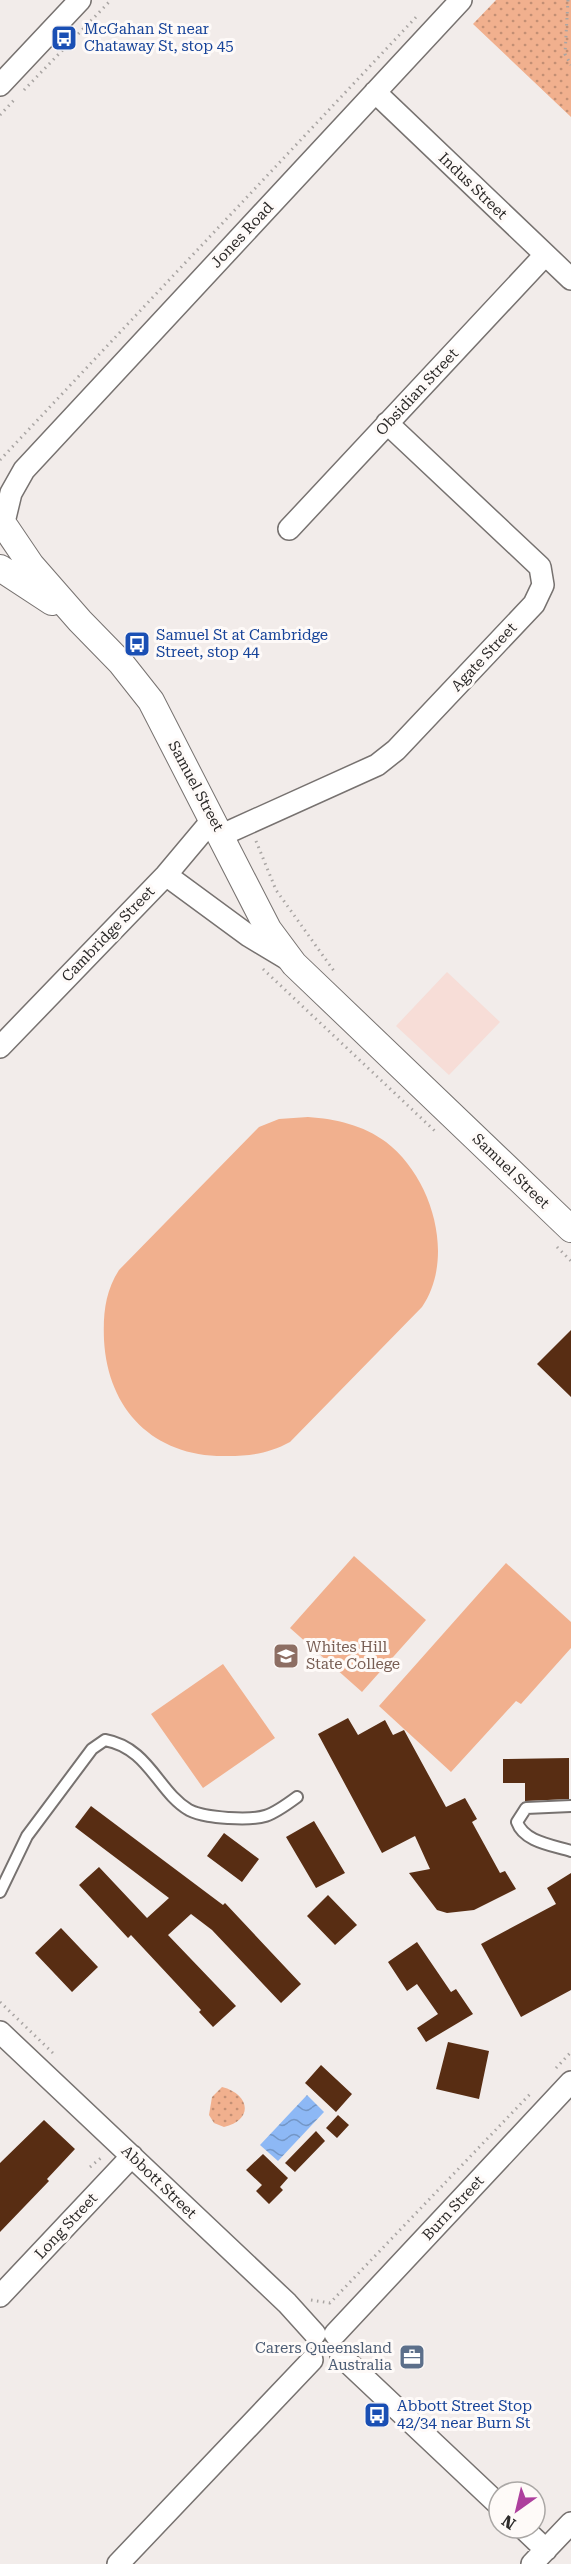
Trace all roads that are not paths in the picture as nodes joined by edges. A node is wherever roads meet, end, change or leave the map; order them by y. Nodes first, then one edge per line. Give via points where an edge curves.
1 (80, 0) edge
2 (461, 0) edge
3 (0, 85) edge
4 (375, 92) junction
5 (545, 255) junction
6 (571, 279) edge
7 (387, 423) junction
8 (24, 470) junction
9 (0, 479) edge
10 (3, 523) edge
11 (289, 529) dead end
12 (0, 568) edge
13 (80, 621) junction
14 (218, 827) junction
15 (166, 875) junction
16 (294, 964) junction
17 (0, 1047) edge
18 (563, 1237) edge
19 (297, 1797) dead end
20 (571, 1806) edge
21 (571, 1851) edge
22 (0, 1892) edge
23 (0, 2032) edge
24 (563, 2076) edge
25 (132, 2156) junction
26 (0, 2296) edge
27 (325, 2334) junction
28 (341, 2355) junction
29 (312, 2360) junction
30 (487, 2494) edge
31 (571, 2523) edge
32 (530, 2540) edge
33 (539, 2557) edge
34 (118, 2564) edge

1 - 3 street
2 - 4 street, Jones Road
4 - 5 street, Indus Street
4 - 8 street, Jones Road
5 - 6 street, Indus Street
5 - 7 street, Obsidian Street
7 - 11 street, Obsidian Street
7 - 14 street, Agate Street via 540,567 543,585 534,604 396,750 377,765
8 - 9 street, Jones Road
8 - 10 street, Jones Road via 11,493
10 - 13 street, Samuel Street via 31,565
12 - 13 street, Samuel Street
13 - 14 street, Samuel Street via 151,701
14 - 15 street, Cambridge Street
14 - 16 street, Samuel Street via 268,928
15 - 16 street, Samuel Street
15 - 17 street, Cambridge Street
16 - 18 street, Samuel Street
19 - 22 lane via 272,1815 250,1819 200,1814 187,1809 139,1757 118,1742 105,1740 92,1749 27,1836
20 - 21 lane via 526,1808 517,1822 520,1831 528,1836
23 - 25 street, Abbott Street
24 - 27 street, Burn Street
25 - 26 street, Long Street
25 - 27 street, Abbott Street
27 - 28 street via 342,2344
27 - 29 street via 308,2343
28 - 29 street via 328,2365
28 - 30 street
29 - 34 street
31 - 33 street
32 - 33 street

